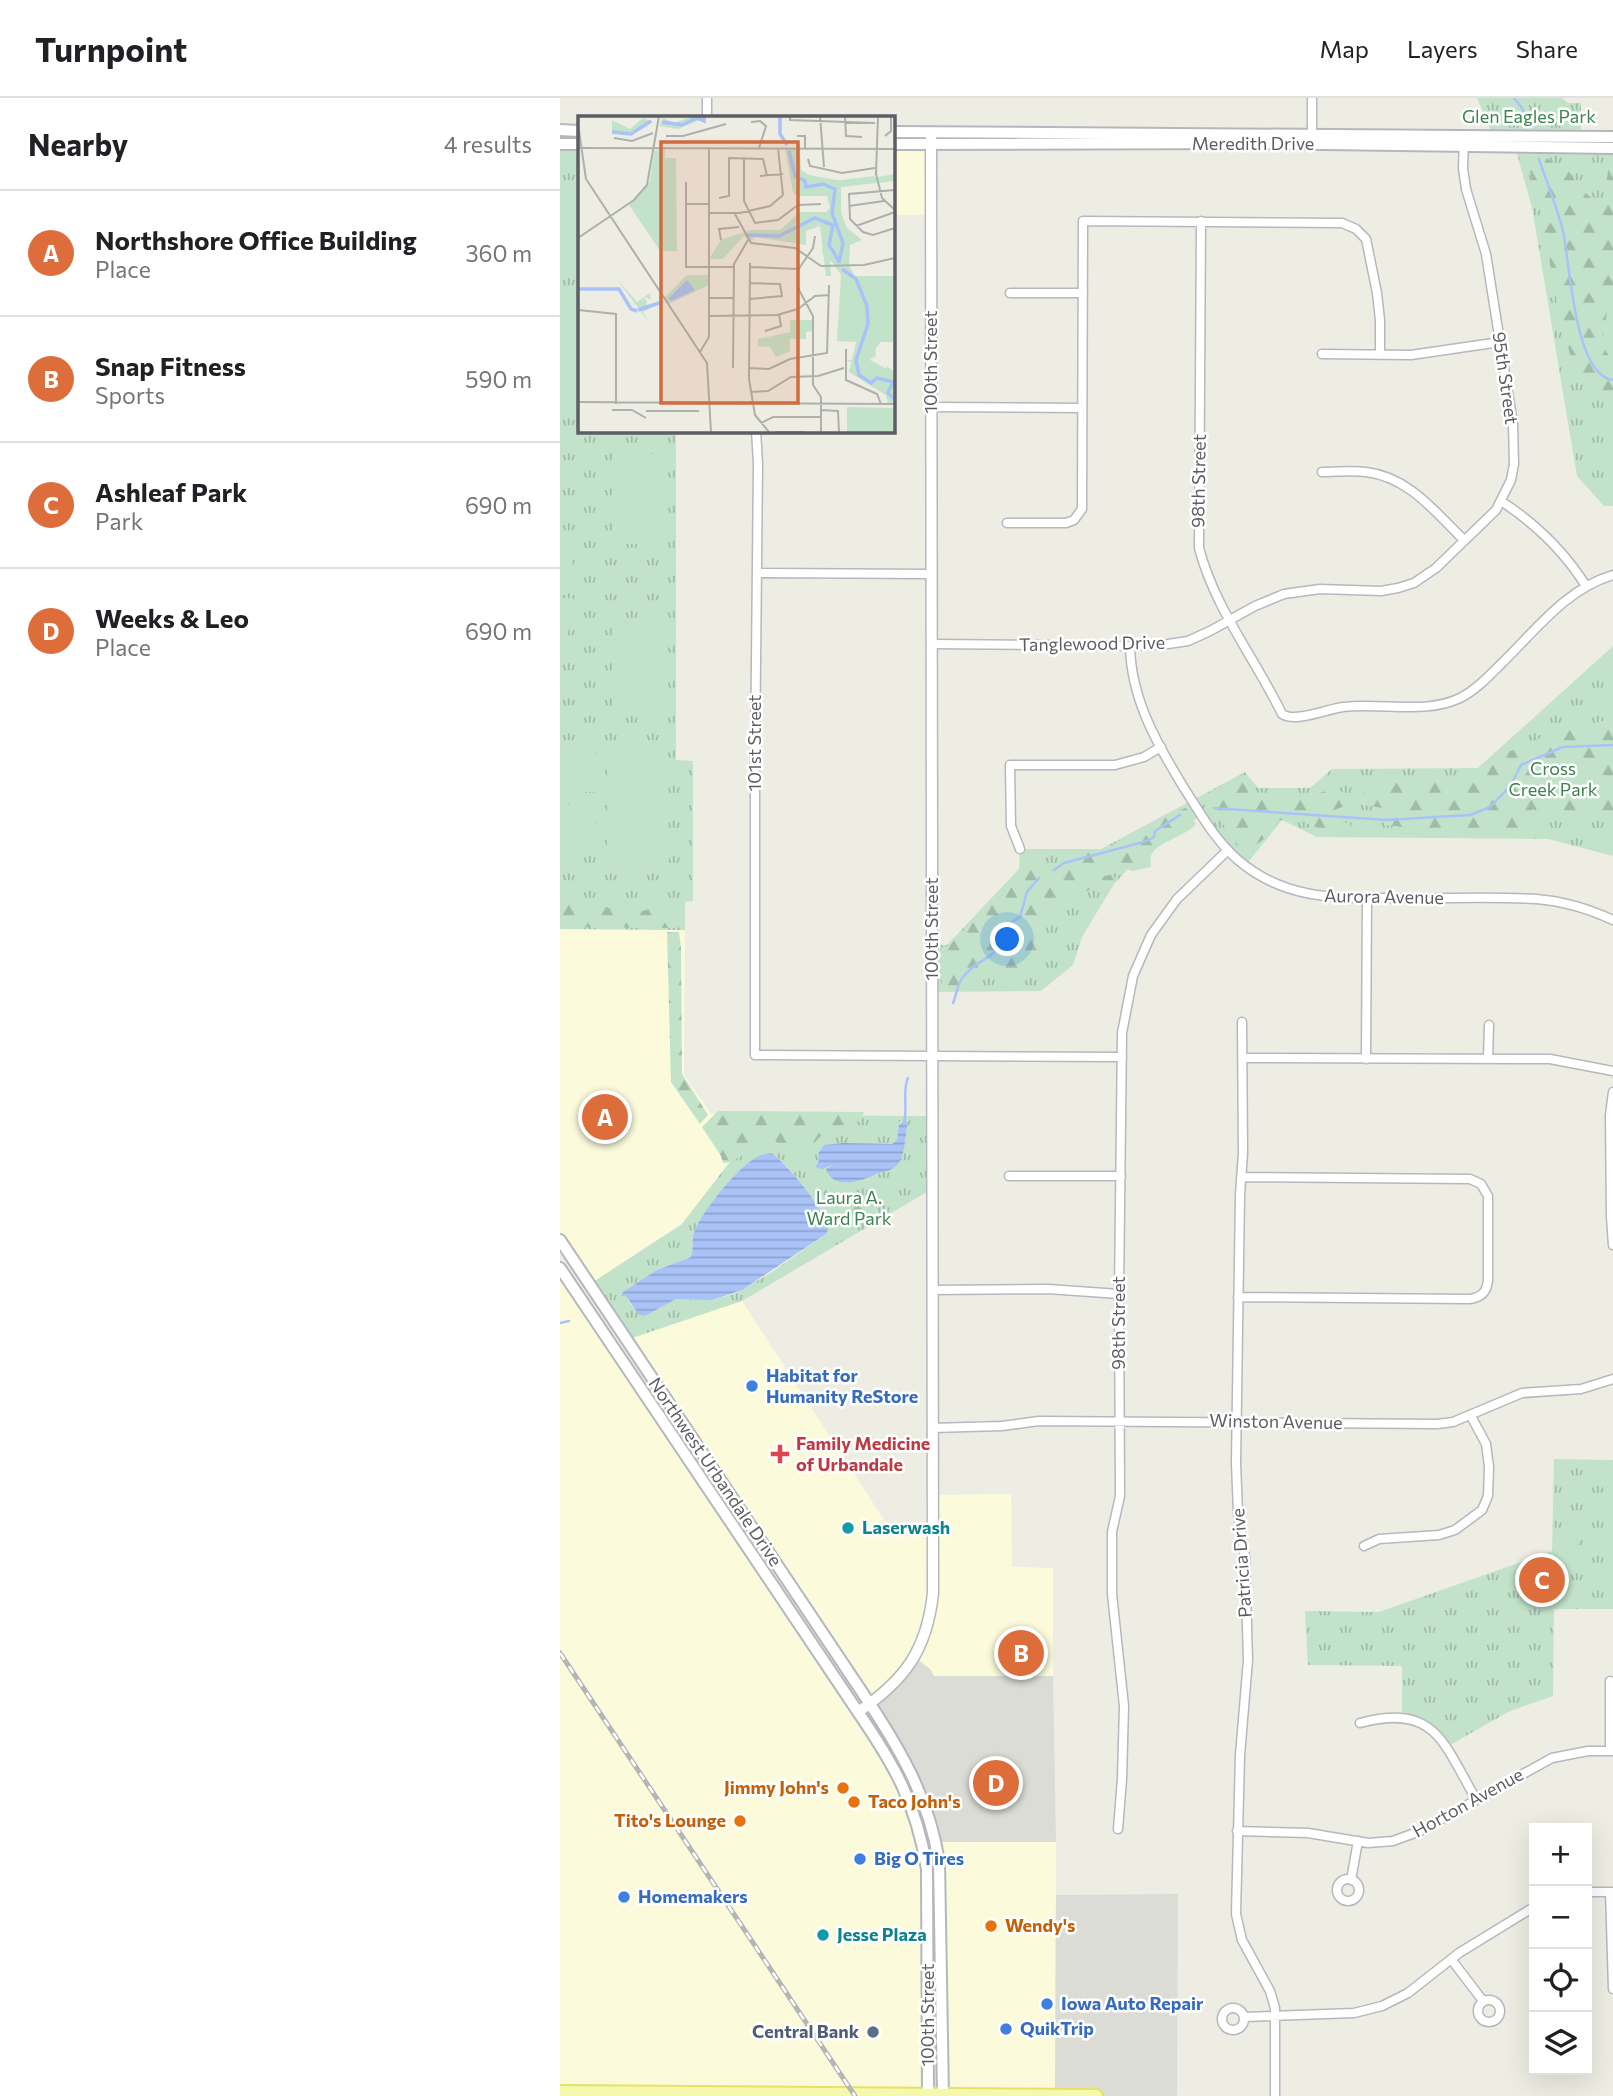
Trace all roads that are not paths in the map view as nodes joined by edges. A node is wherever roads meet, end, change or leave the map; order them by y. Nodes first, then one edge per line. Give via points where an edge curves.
1 (707, 98) edge
2 (1312, 98) edge
3 (707, 116) edge
4 (560, 131) edge
5 (578, 131) edge
6 (894, 132) edge
7 (1613, 137) edge
8 (931, 138) junction
9 (1312, 139) junction
10 (1464, 140) junction
11 (560, 144) edge
12 (578, 144) edge
13 (894, 144) edge
14 (1613, 148) edge
15 (1201, 220) junction
16 (1010, 293) dead end
17 (1083, 293) junction
18 (1500, 342) junction
19 (1322, 354) dead end
20 (1380, 355) junction
21 (931, 407) junction
22 (1082, 408) junction
23 (756, 432) edge
24 (1322, 472) dead end
25 (1501, 501) junction
26 (1007, 523) dead end
27 (1464, 540) junction
28 (757, 573) junction
29 (932, 575) junction
30 (1613, 575) edge
31 (1586, 586) junction
32 (1230, 620) junction
33 (932, 644) junction
34 (1130, 646) junction
35 (1161, 747) junction
36 (1020, 849) dead end
37 (1228, 850) junction
38 (1367, 898) junction
39 (1613, 920) edge
40 (1242, 1022) dead end
41 (1489, 1025) dead end
42 (932, 1056) junction
43 (1122, 1057) junction
44 (1244, 1058) junction
45 (1366, 1059) junction
46 (1488, 1059) junction
47 (1613, 1071) edge
48 (1613, 1092) edge
49 (1009, 1176) dead end
50 (1121, 1176) junction
51 (1241, 1177) junction
52 (560, 1240) edge
53 (1613, 1245) edge
54 (560, 1268) edge
55 (932, 1290) junction
56 (1119, 1294) junction
57 (1238, 1297) junction
58 (1613, 1380) edge
59 (1471, 1416) junction
60 (1119, 1421) junction
61 (1236, 1421) junction
62 (932, 1428) junction
63 (1364, 1546) dead end
64 (1610, 1681) dead end
65 (870, 1704) junction
66 (859, 1712) junction
67 (1360, 1723) dead end
68 (1611, 1751) edge
69 (1476, 1799) junction
70 (1118, 1829) dead end
71 (1237, 1831) junction
72 (1358, 1841) junction
73 (1351, 1880) dead end
74 (1592, 1892) edge
75 (1612, 1892) edge
76 (1529, 1910) edge
77 (1451, 1959) junction
78 (1613, 1989) edge
79 (1483, 2001) dead end
80 (1276, 2016) junction
81 (1244, 2017) dead end
82 (560, 2092) edge
83 (928, 2095) edge
84 (943, 2095) edge
85 (1096, 2096) edge
86 (1275, 2096) edge

1 - 3 street
2 - 9 street
4 - 5 main road
6 - 8 main road, Meredith Drive
7 - 10 main road, Meredith Drive
8 - 9 main road, Meredith Drive
8 - 13 main road, Meredith Drive
8 - 21 street, 100th Street
9 - 10 main road, Meredith Drive
10 - 14 main road, Meredith Drive
10 - 18 street, 95th Street via 1466,189 1486,254
11 - 12 main road
15 - 17 street via 1083,221
15 - 20 street via 1342,223 1356,229 1366,239 1371,265
15 - 32 street, 98th Street via 1199,548 1205,571
16 - 17 street
17 - 22 street
18 - 20 street
18 - 25 street, 95th Street via 1513,424 1514,464
19 - 20 street
21 - 22 street
21 - 29 street, 100th Street
22 - 26 street via 1083,500 1079,515 1066,523
23 - 28 street, 101st Street
24 - 27 street via 1365,472 1395,480 1412,490
25 - 27 street, Tanglewood Drive
25 - 31 street via 1543,532
27 - 32 street, Tanglewood Drive via 1429,574 1398,589 1299,591 1269,599
28 - 29 street
28 - 42 street, 101st Street via 755,1055
29 - 33 street, 100th Street
30 - 31 street
31 - 32 street, 98th Street via 1460,698 1426,706 1345,706 1295,719 1282,714
32 - 34 street, Tanglewood Drive via 1188,641
33 - 34 street, Tanglewood Drive
33 - 42 street, 100th Street
34 - 35 street, Aurora Avenue via 1134,687
35 - 36 street via 1115,765 1010,765 1011,826
35 - 37 street, Aurora Avenue
37 - 38 street, Aurora Avenue via 1282,887 1315,896
37 - 43 street, 98th Street via 1177,899 1151,935 1128,997
38 - 39 street, Aurora Avenue via 1536,899 1576,906
38 - 45 street
40 - 44 street, Patricia Drive
41 - 46 street
42 - 43 street
42 - 55 street, 100th Street
43 - 50 street, 98th Street
44 - 45 street
44 - 51 street, Patricia Drive
45 - 46 street
46 - 47 street via 1550,1059
48 - 53 street
49 - 50 street
50 - 56 street, 98th Street
51 - 57 street, Patricia Drive
51 - 57 street via 1470,1180 1481,1184 1488,1196 1487,1287 1476,1298
52 - 65 main road, Northwest Urbandale Drive
54 - 66 main road, Northwest Urbandale Drive
55 - 56 street
55 - 62 street, 100th Street
56 - 60 street, 98th Street
57 - 61 street, Patricia Drive
58 - 59 street, Winston Avenue via 1572,1390 1522,1394
59 - 61 street, Winston Avenue via 1437,1424
59 - 63 street via 1486,1444 1489,1467 1488,1496 1482,1510 1455,1530 1379,1539
60 - 61 street, Winston Avenue
60 - 62 street, Winston Avenue
60 - 70 street, 98th Street via 1119,1496 1112,1532 1115,1638 1124,1706
61 - 71 street, Patricia Drive via 1248,1660
62 - 65 street, 100th Street via 931,1614 923,1641 906,1670
64 - 68 street
65 - 66 street, 100th Street
65 - 84 main road, 100th Street via 911,1771 936,1842 941,1890
66 - 83 main road, 100th Street via 898,1774 925,1854 929,1890
67 - 69 street via 1402,1717 1425,1724 1440,1738
68 - 69 street, Horton Avenue via 1552,1758
69 - 72 street, Horton Avenue via 1402,1839
71 - 72 street, Horton Avenue
71 - 80 street, Patricia Drive via 1236,1914 1242,1940 1270,1992
72 - 73 street
74 - 75 street
75 - 78 street
76 - 77 street
77 - 79 street
77 - 80 street via 1408,1993 1375,2008
80 - 81 street
80 - 86 street, Patricia Drive
82 - 83 main road
83 - 84 main road
84 - 85 main road

